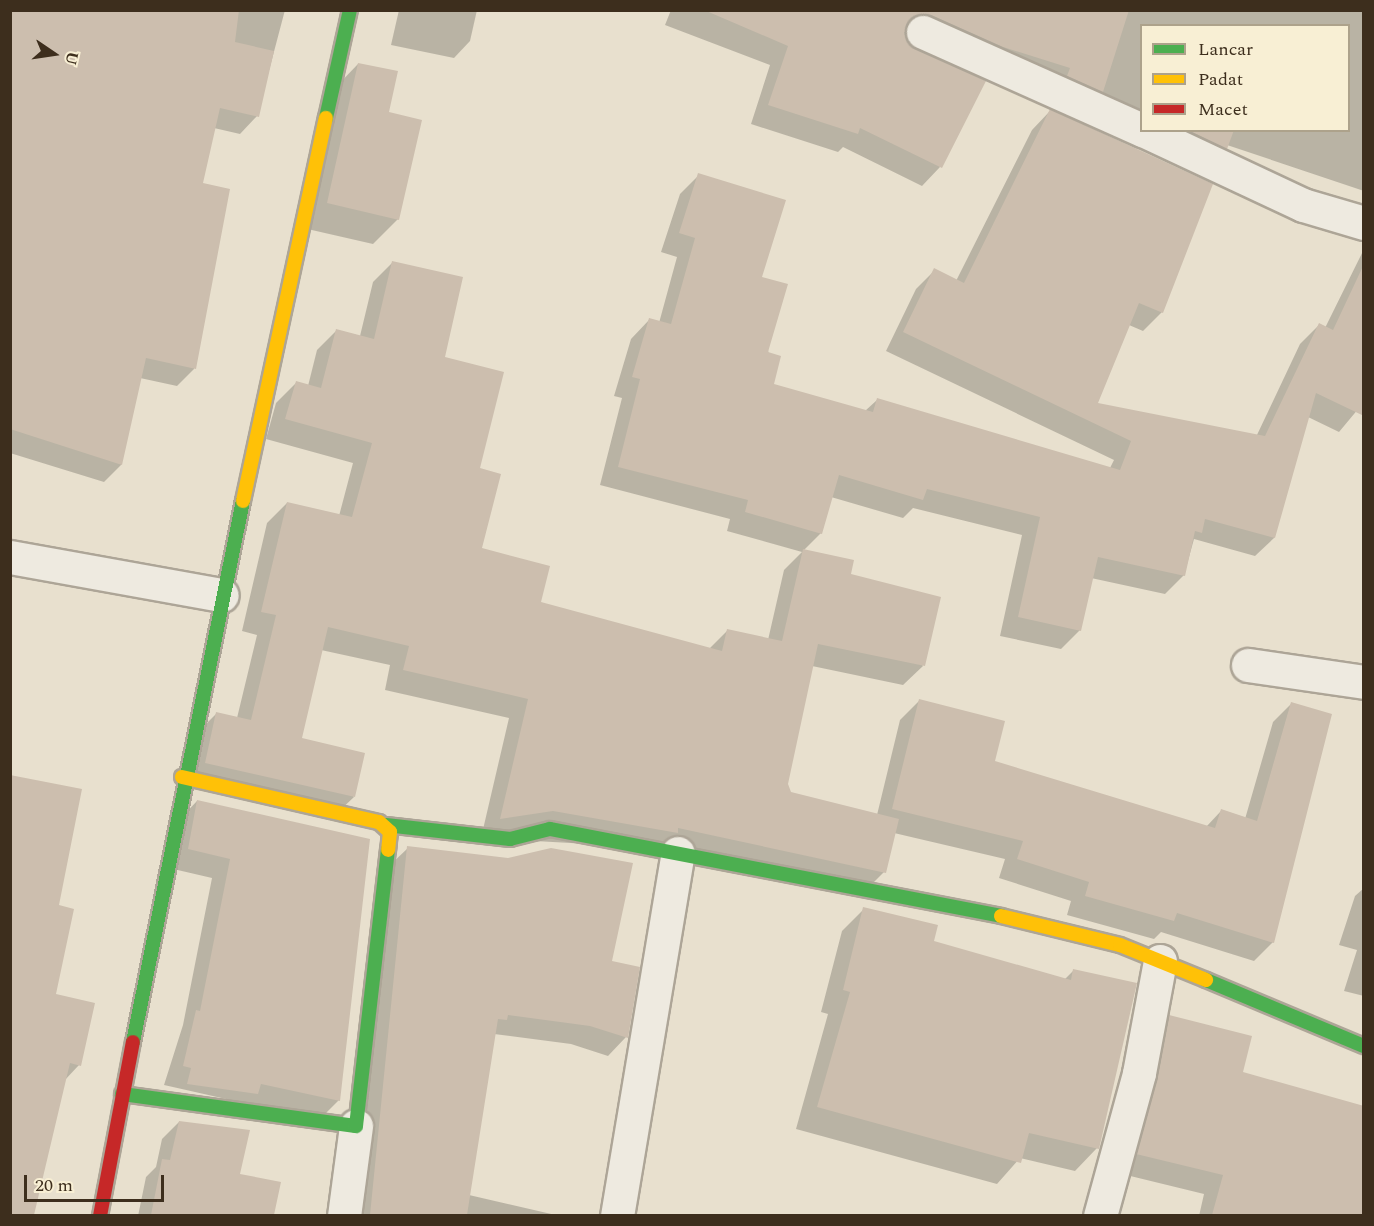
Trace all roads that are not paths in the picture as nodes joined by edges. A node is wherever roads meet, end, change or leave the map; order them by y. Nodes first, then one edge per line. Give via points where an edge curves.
1 (350, 11) edge
2 (923, 32) dead end
3 (1140, 129) edge
4 (1146, 132) edge
5 (1364, 223) edge
6 (10, 557) edge
7 (222, 596) junction
8 (1248, 665) dead end
9 (1364, 682) edge
10 (182, 777) junction
11 (386, 825) junction
12 (678, 854) junction
13 (1160, 961) junction
14 (1364, 1046) edge
15 (122, 1094) junction
16 (356, 1126) junction
17 (100, 1215) edge
18 (344, 1215) edge
19 (617, 1215) edge
20 (1100, 1215) edge

1 - 7 main road
2 - 3 street
4 - 5 street via 1304,205
6 - 7 street
7 - 10 main road
8 - 9 street
10 - 11 main road
10 - 15 main road
11 - 12 main road via 510,839 550,829
11 - 16 main road via 392,850
12 - 13 main road via 1020,920
12 - 19 street
13 - 14 main road
13 - 20 street via 1139,1074
15 - 16 main road
15 - 17 main road
16 - 18 street

